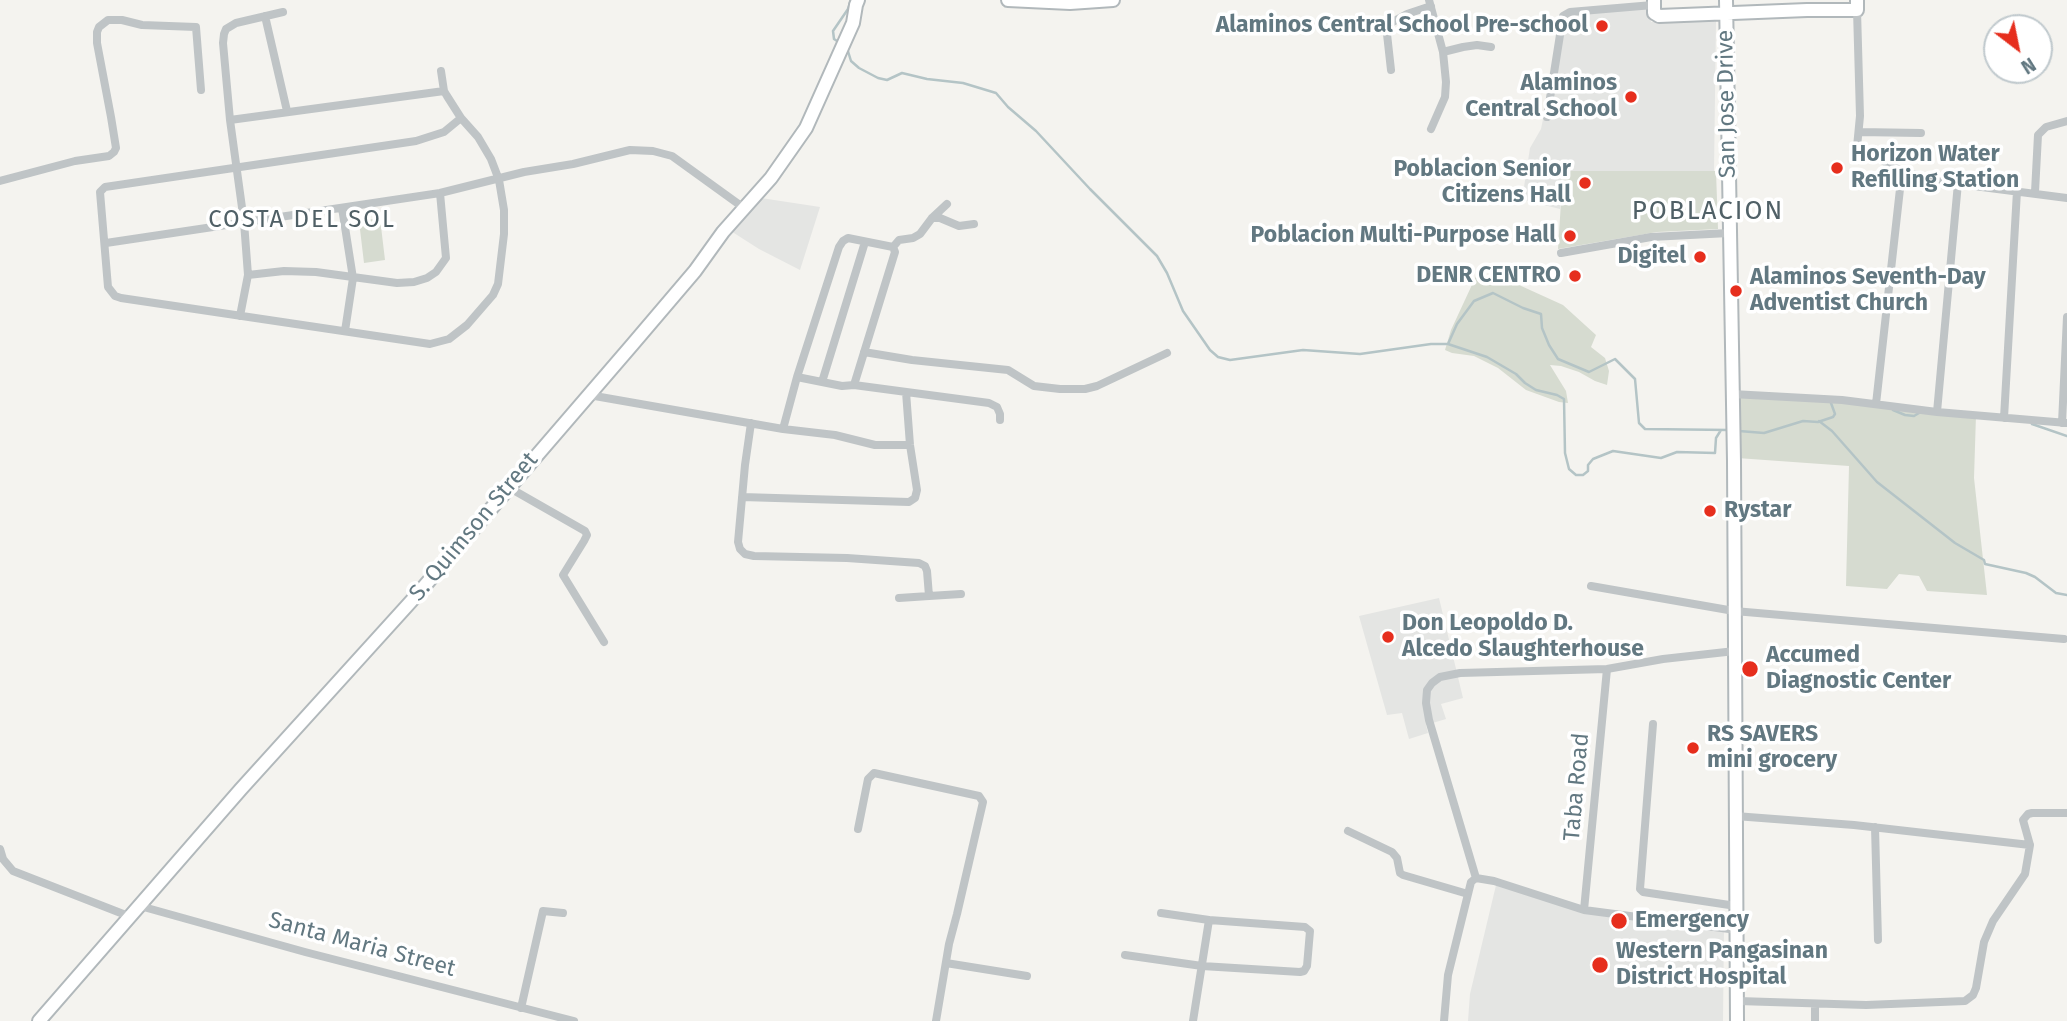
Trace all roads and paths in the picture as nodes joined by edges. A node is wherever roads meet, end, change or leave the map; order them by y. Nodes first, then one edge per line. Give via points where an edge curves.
1 (1008, 0) edge
2 (1114, 0) edge
3 (856, 2) edge
4 (1653, 2) edge
5 (1430, 3) edge
6 (1788, 5) edge
7 (1857, 5) edge
8 (1726, 6) edge
9 (283, 12) dead end
10 (265, 16) junction
11 (1491, 47) dead end
12 (1443, 52) junction
13 (1391, 70) dead end
14 (440, 71) dead end
15 (201, 90) dead end
16 (444, 91) junction
17 (287, 111) junction
18 (1547, 117) dead end
19 (461, 118) junction
20 (230, 120) junction
21 (2067, 121) edge
22 (1431, 129) dead end
23 (1859, 132) junction
24 (1921, 133) dead end
25 (236, 168) junction
26 (1902, 171) junction
27 (499, 180) junction
28 (0, 181) edge
29 (1958, 183) junction
30 (2017, 191) junction
31 (2035, 192) junction
32 (440, 193) junction
33 (2067, 198) edge
34 (947, 204) dead end
35 (342, 208) junction
36 (744, 208) junction
37 (932, 218) junction
38 (244, 222) junction
39 (974, 224) dead end
40 (1729, 233) junction
41 (865, 242) junction
42 (106, 243) junction
43 (893, 247) junction
44 (1561, 253) dead end
45 (248, 275) junction
46 (353, 278) junction
47 (240, 316) junction
48 (2067, 317) edge
49 (345, 331) junction
50 (864, 352) junction
51 (1167, 353) dead end
52 (797, 377) junction
53 (822, 382) junction
54 (854, 385) junction
55 (906, 392) junction
56 (588, 394) junction
57 (1732, 394) junction
58 (1876, 404) junction
59 (1937, 412) junction
60 (2004, 418) junction
61 (1000, 420) dead end
62 (751, 423) junction
63 (2065, 423) edge
64 (783, 429) junction
65 (910, 445) junction
66 (508, 486) junction
67 (742, 497) junction
68 (1591, 586) dead end
69 (961, 594) dead end
70 (929, 596) junction
71 (899, 598) dead end
72 (1734, 611) junction
73 (2064, 639) dead end
74 (604, 642) dead end
75 (1735, 651) junction
76 (1607, 668) junction
77 (1653, 724) dead end
78 (2067, 813) edge
79 (1735, 816) junction
80 (1875, 827) junction
81 (858, 829) dead end
82 (1348, 831) dead end
83 (2030, 845) junction
84 (0, 849) edge
85 (1476, 878) junction
86 (1468, 894) junction
87 (140, 906) junction
88 (1736, 906) junction
89 (1584, 910) junction
90 (563, 913) dead end
91 (1161, 913) dead end
92 (131, 916) junction
93 (1209, 920) junction
94 (1737, 930) junction
95 (1878, 940) dead end
96 (1125, 956) dead end
97 (946, 962) junction
98 (1202, 966) junction
99 (1027, 976) dead end
100 (1738, 1001) junction
101 (1815, 1004) junction
102 (521, 1008) junction
103 (39, 1021) edge
104 (573, 1021) edge
105 (936, 1021) edge
106 (1193, 1021) edge
107 (1444, 1021) edge
108 (1737, 1021) edge
109 (1815, 1021) edge

1 - 2 street
3 - 36 street, S. Quimson Street via 853,23 806,128
4 - 8 street via 1659,16
4 - 18 street via 1563,16
5 - 12 street
5 - 13 street via 1389,24
6 - 7 street
6 - 8 street
7 - 23 street
8 - 40 street, San Jose Drive
9 - 10 street
10 - 17 street
10 - 20 street via 226,29 223,43
11 - 12 street
12 - 22 street via 1445,97
14 - 16 street
15 - 28 street via 196,27 108,20 99,27 97,43 114,152
16 - 17 street
16 - 19 street
17 - 20 street
19 - 25 street via 444,132 415,141
19 - 27 street via 485,147
20 - 25 street
21 - 31 street via 2046,127 2038,135
23 - 24 street
23 - 26 street via 1857,148
25 - 38 street
25 - 42 street via 105,187 100,192
26 - 29 street
26 - 58 street
27 - 32 street
27 - 36 street via 630,150 653,151 672,156
27 - 49 street via 504,210 500,273 493,295 467,326 449,339 430,344
29 - 30 street
29 - 59 street
30 - 31 street
30 - 60 street
31 - 33 street
32 - 35 street
32 - 46 street via 446,258 436,272 414,282
34 - 37 street
35 - 38 street
35 - 46 street
36 - 56 street, S. Quimson Street
37 - 39 street via 959,226
37 - 43 street via 920,234 899,240
38 - 42 street
38 - 45 street
40 - 44 street via 1651,237
40 - 57 street, San Jose Drive
41 - 43 street
41 - 52 street via 843,241
41 - 53 street
42 - 47 street via 108,287 115,296
43 - 50 street
45 - 46 street via 284,271
45 - 47 street
46 - 49 street
47 - 49 street
48 - 63 street
50 - 51 street via 1008,370 1034,386 1060,388 1097,386
50 - 54 street
52 - 53 street
52 - 64 street
53 - 54 street
54 - 55 street
55 - 61 street via 989,403 997,407
55 - 65 street
56 - 62 street
56 - 66 street, S. Quimson Street
57 - 58 street
57 - 72 street, San Jose Drive
58 - 59 street
59 - 60 street
60 - 63 street
62 - 64 street
62 - 67 street
64 - 65 street via 875,445
65 - 67 street via 917,490 909,502
66 - 74 street via 587,534 563,575
66 - 87 street, S. Quimson Street
67 - 70 street via 738,542 746,554 919,563 927,571
68 - 72 street
69 - 70 street
70 - 71 street
72 - 73 street
72 - 75 street, San Jose Drive
75 - 76 street
75 - 79 street, San Jose Drive
76 - 85 street via 1460,673 1440,677 1427,690 1429,720
76 - 89 street, Taba Road
77 - 88 street via 1640,889
78 - 83 street via 2028,814 2023,820
79 - 80 street
79 - 88 street, San Jose Drive
80 - 83 street
80 - 95 street
81 - 97 street via 868,779 874,774 981,798 983,807
82 - 86 street via 1392,852 1403,875
83 - 101 street via 2025,874 1984,942 1970,998 1866,1006
84 - 92 street via 13,871
85 - 86 street
85 - 89 street
86 - 107 street via 1448,975
87 - 92 street, S. Quimson Street
87 - 102 street, Santa Maria Street
88 - 94 street, San Jose Drive
89 - 94 street
90 - 102 street via 543,911
91 - 93 street
92 - 103 street, S. Quimson Street
93 - 98 street
93 - 98 street via 1307,928 1307,965 1300,972
94 - 100 street, San Jose Drive
96 - 98 street
97 - 99 street
97 - 105 street
98 - 106 street
100 - 101 street
100 - 108 street, San Jose Drive
101 - 109 street
102 - 104 street, Santa Maria Street

